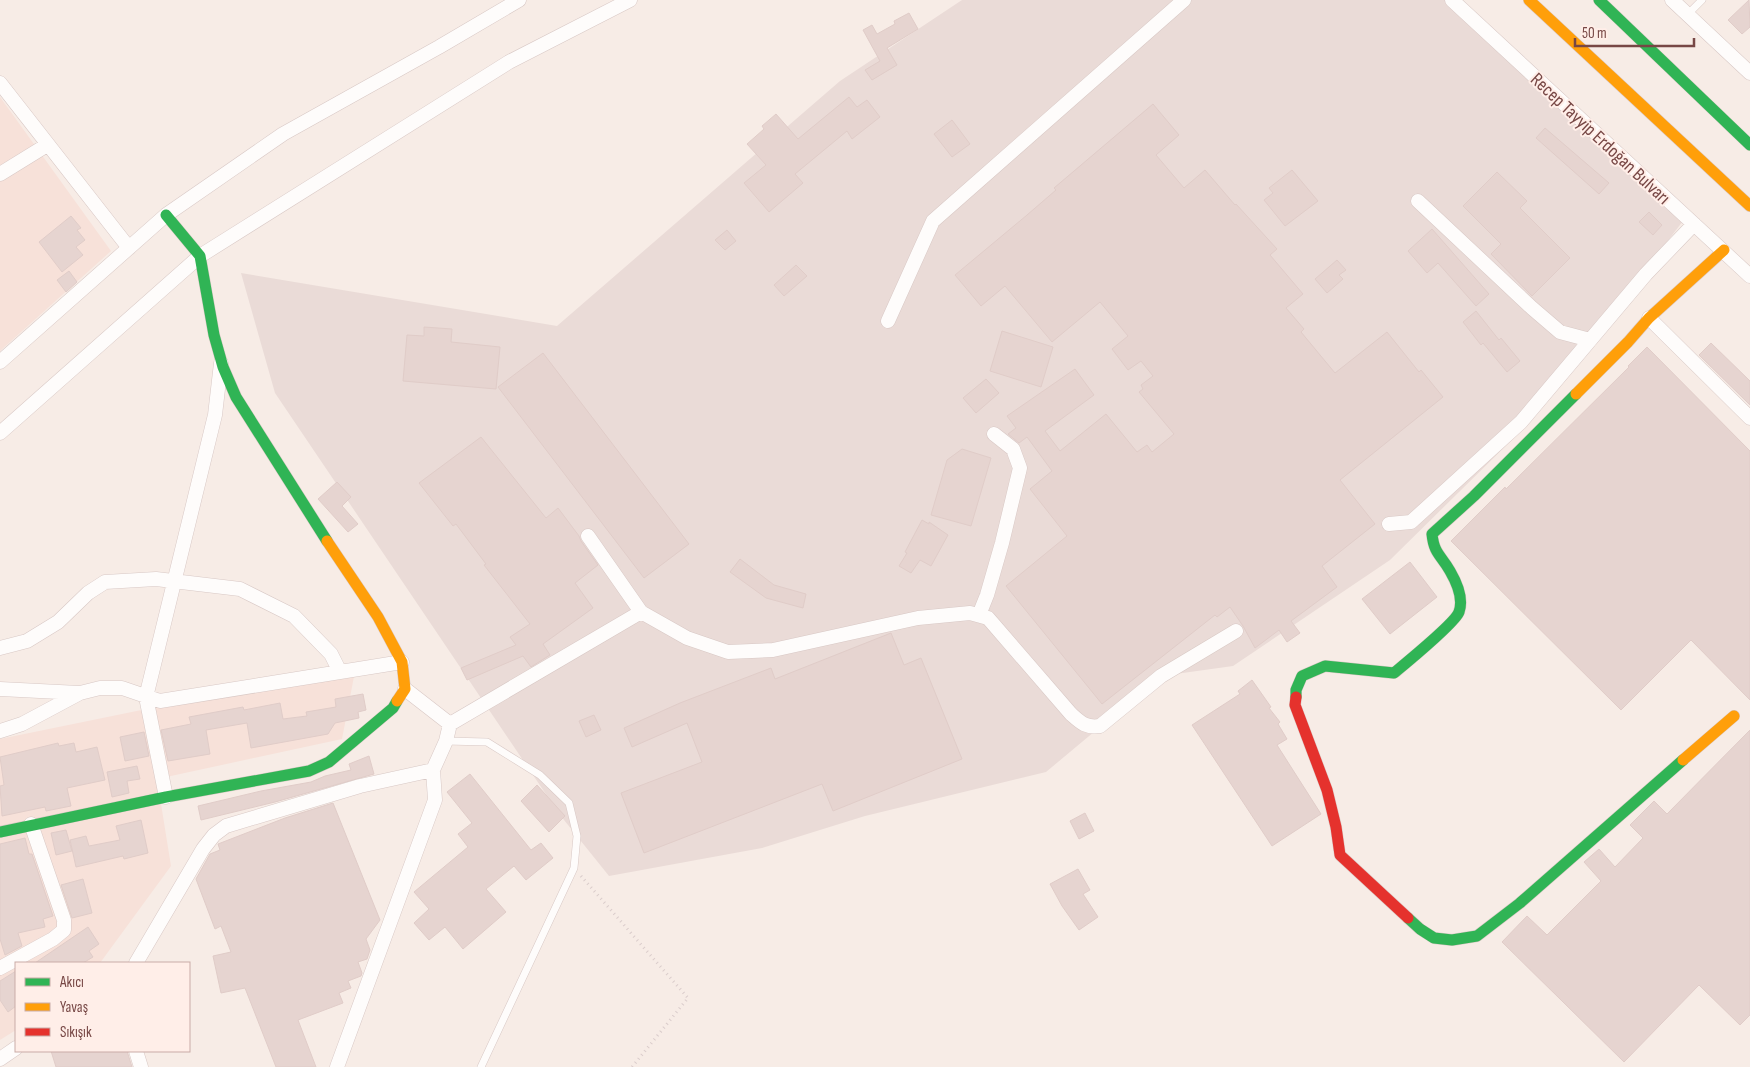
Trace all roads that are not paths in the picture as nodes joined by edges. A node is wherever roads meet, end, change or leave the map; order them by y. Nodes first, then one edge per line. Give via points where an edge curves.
1 (519, 0) edge
2 (630, 0) edge
3 (1184, 0) edge
4 (1452, 0) edge
5 (1529, 0) edge
6 (1599, 0) edge
7 (1672, 0) edge
8 (1702, 0) edge
9 (1688, 14) junction
10 (1750, 74) edge
11 (0, 83) edge
12 (48, 145) junction
13 (1750, 145) edge
14 (0, 174) edge
15 (1418, 200) dead end
16 (1750, 206) edge
17 (166, 216) junction
18 (1694, 224) junction
19 (129, 248) junction
20 (1724, 250) junction
21 (200, 256) junction
22 (1750, 276) edge
23 (1649, 318) junction
24 (888, 321) dead end
25 (1590, 340) junction
26 (0, 362) edge
27 (221, 362) junction
28 (1750, 418) edge
29 (0, 433) edge
30 (994, 434) dead end
31 (1390, 524) dead end
32 (588, 536) dead end
33 (174, 583) junction
34 (641, 612) junction
35 (979, 615) junction
36 (1236, 631) dead end
37 (0, 648) edge
38 (402, 662) junction
39 (340, 672) junction
40 (0, 689) edge
41 (405, 689) junction
42 (80, 693) junction
43 (146, 697) junction
44 (1734, 716) dead end
45 (450, 724) junction
46 (0, 731) edge
47 (446, 741) junction
48 (433, 770) junction
49 (166, 797) junction
50 (31, 824) junction
51 (0, 832) edge
52 (137, 962) edge
53 (0, 968) edge
54 (15, 1049) edge
55 (136, 1052) edge
56 (0, 1059) edge
57 (141, 1067) edge
58 (337, 1067) edge
59 (481, 1067) edge

1 - 17 street via 283,134
2 - 21 street via 508,62
3 - 24 street via 932,221
4 - 18 street, Recep Tayyip Erdoğan Bulvarı
5 - 16 main road
6 - 13 main road
7 - 9 street
8 - 9 lane
9 - 10 street
11 - 12 street
12 - 14 street
12 - 19 street
15 - 25 street via 1560,332
17 - 19 street
17 - 21 main road
18 - 20 street, Recep Tayyip Erdoğan Bulvarı
18 - 25 street
19 - 26 street
20 - 22 street, Recep Tayyip Erdoğan Bulvarı
20 - 23 main road
21 - 27 main road
21 - 29 street
23 - 28 street
23 - 44 main road via 1509,461 1432,534 1433,547 1450,571 1461,595 1459,613 1394,673 1325,666 1302,676 1296,690 1295,706 1327,790 1340,855 1420,929 1434,938 1452,940 1477,936 1520,903
25 - 31 street via 1514,428 1411,522
27 - 33 street via 215,415
27 - 38 main road via 236,397 378,617
30 - 35 street via 1013,449 1020,468 1002,543
32 - 34 street
33 - 37 street via 156,579 105,582 88,593 58,622 27,641
33 - 39 street via 240,590 294,616 331,654
33 - 43 street
34 - 35 street via 687,638 728,652 773,650 918,618
34 - 45 street
35 - 36 street via 988,618 1071,714 1090,728 1100,726 1162,676
38 - 39 street
38 - 41 main road
39 - 43 street via 160,701
40 - 42 street
41 - 45 street
41 - 49 main road via 394,708 329,762 309,771
42 - 43 street via 100,688 122,688
42 - 46 street via 22,724
43 - 49 street
45 - 47 street
47 - 48 street
47 - 59 lane via 487,742 540,774 569,803 577,836 574,868
48 - 52 street via 360,786 226,826 203,849
48 - 58 street via 435,800
49 - 50 main road
50 - 51 main road
50 - 53 street via 64,920 64,930
54 - 56 street
55 - 57 street

